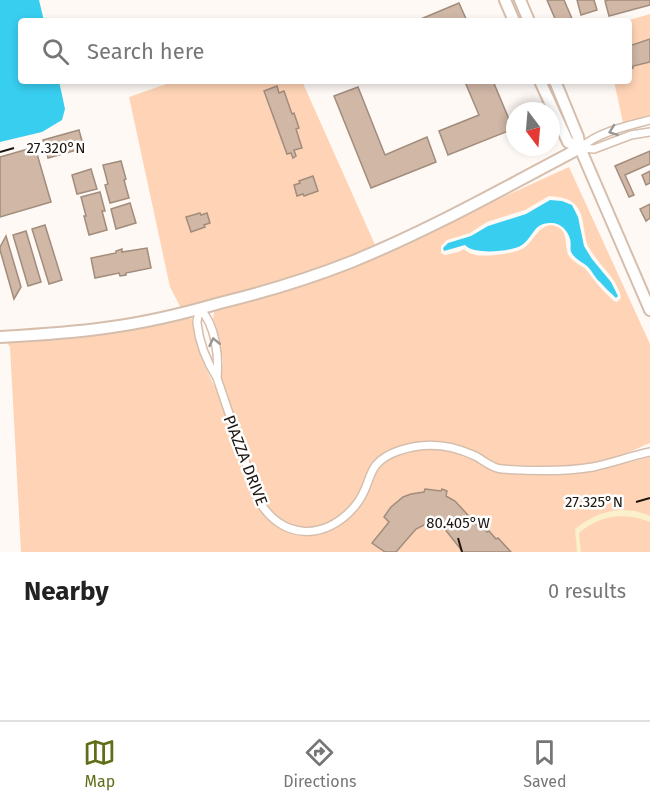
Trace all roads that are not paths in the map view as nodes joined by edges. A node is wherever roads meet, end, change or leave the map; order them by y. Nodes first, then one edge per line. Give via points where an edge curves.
1 (505, 0) edge
2 (520, 0) edge
3 (513, 18) edge
4 (528, 18) edge
5 (541, 84) edge
6 (556, 84) edge
7 (650, 120) edge
8 (650, 132) edge
9 (580, 148) junction
10 (201, 309) junction
11 (650, 310) edge
12 (0, 337) edge
13 (217, 378) junction
14 (650, 450) edge

1 - 3 street
2 - 4 street
5 - 9 street via 568,142
6 - 9 street
7 -> 9 street via 619,128
8 - 9 street via 594,149
9 - 10 street via 465,209 352,261 279,288
9 - 11 street
10 - 12 street via 105,328
13 -> 10 street, PIAZZA DRIVE via 216,347 208,317
10 - 13 street, PIAZZA DRIVE via 197,323 207,360
13 - 14 street, PIAZZA DRIVE via 260,503 273,520 300,532 318,530 341,519 361,498 377,462 412,447 456,448 495,468 512,469 576,469

